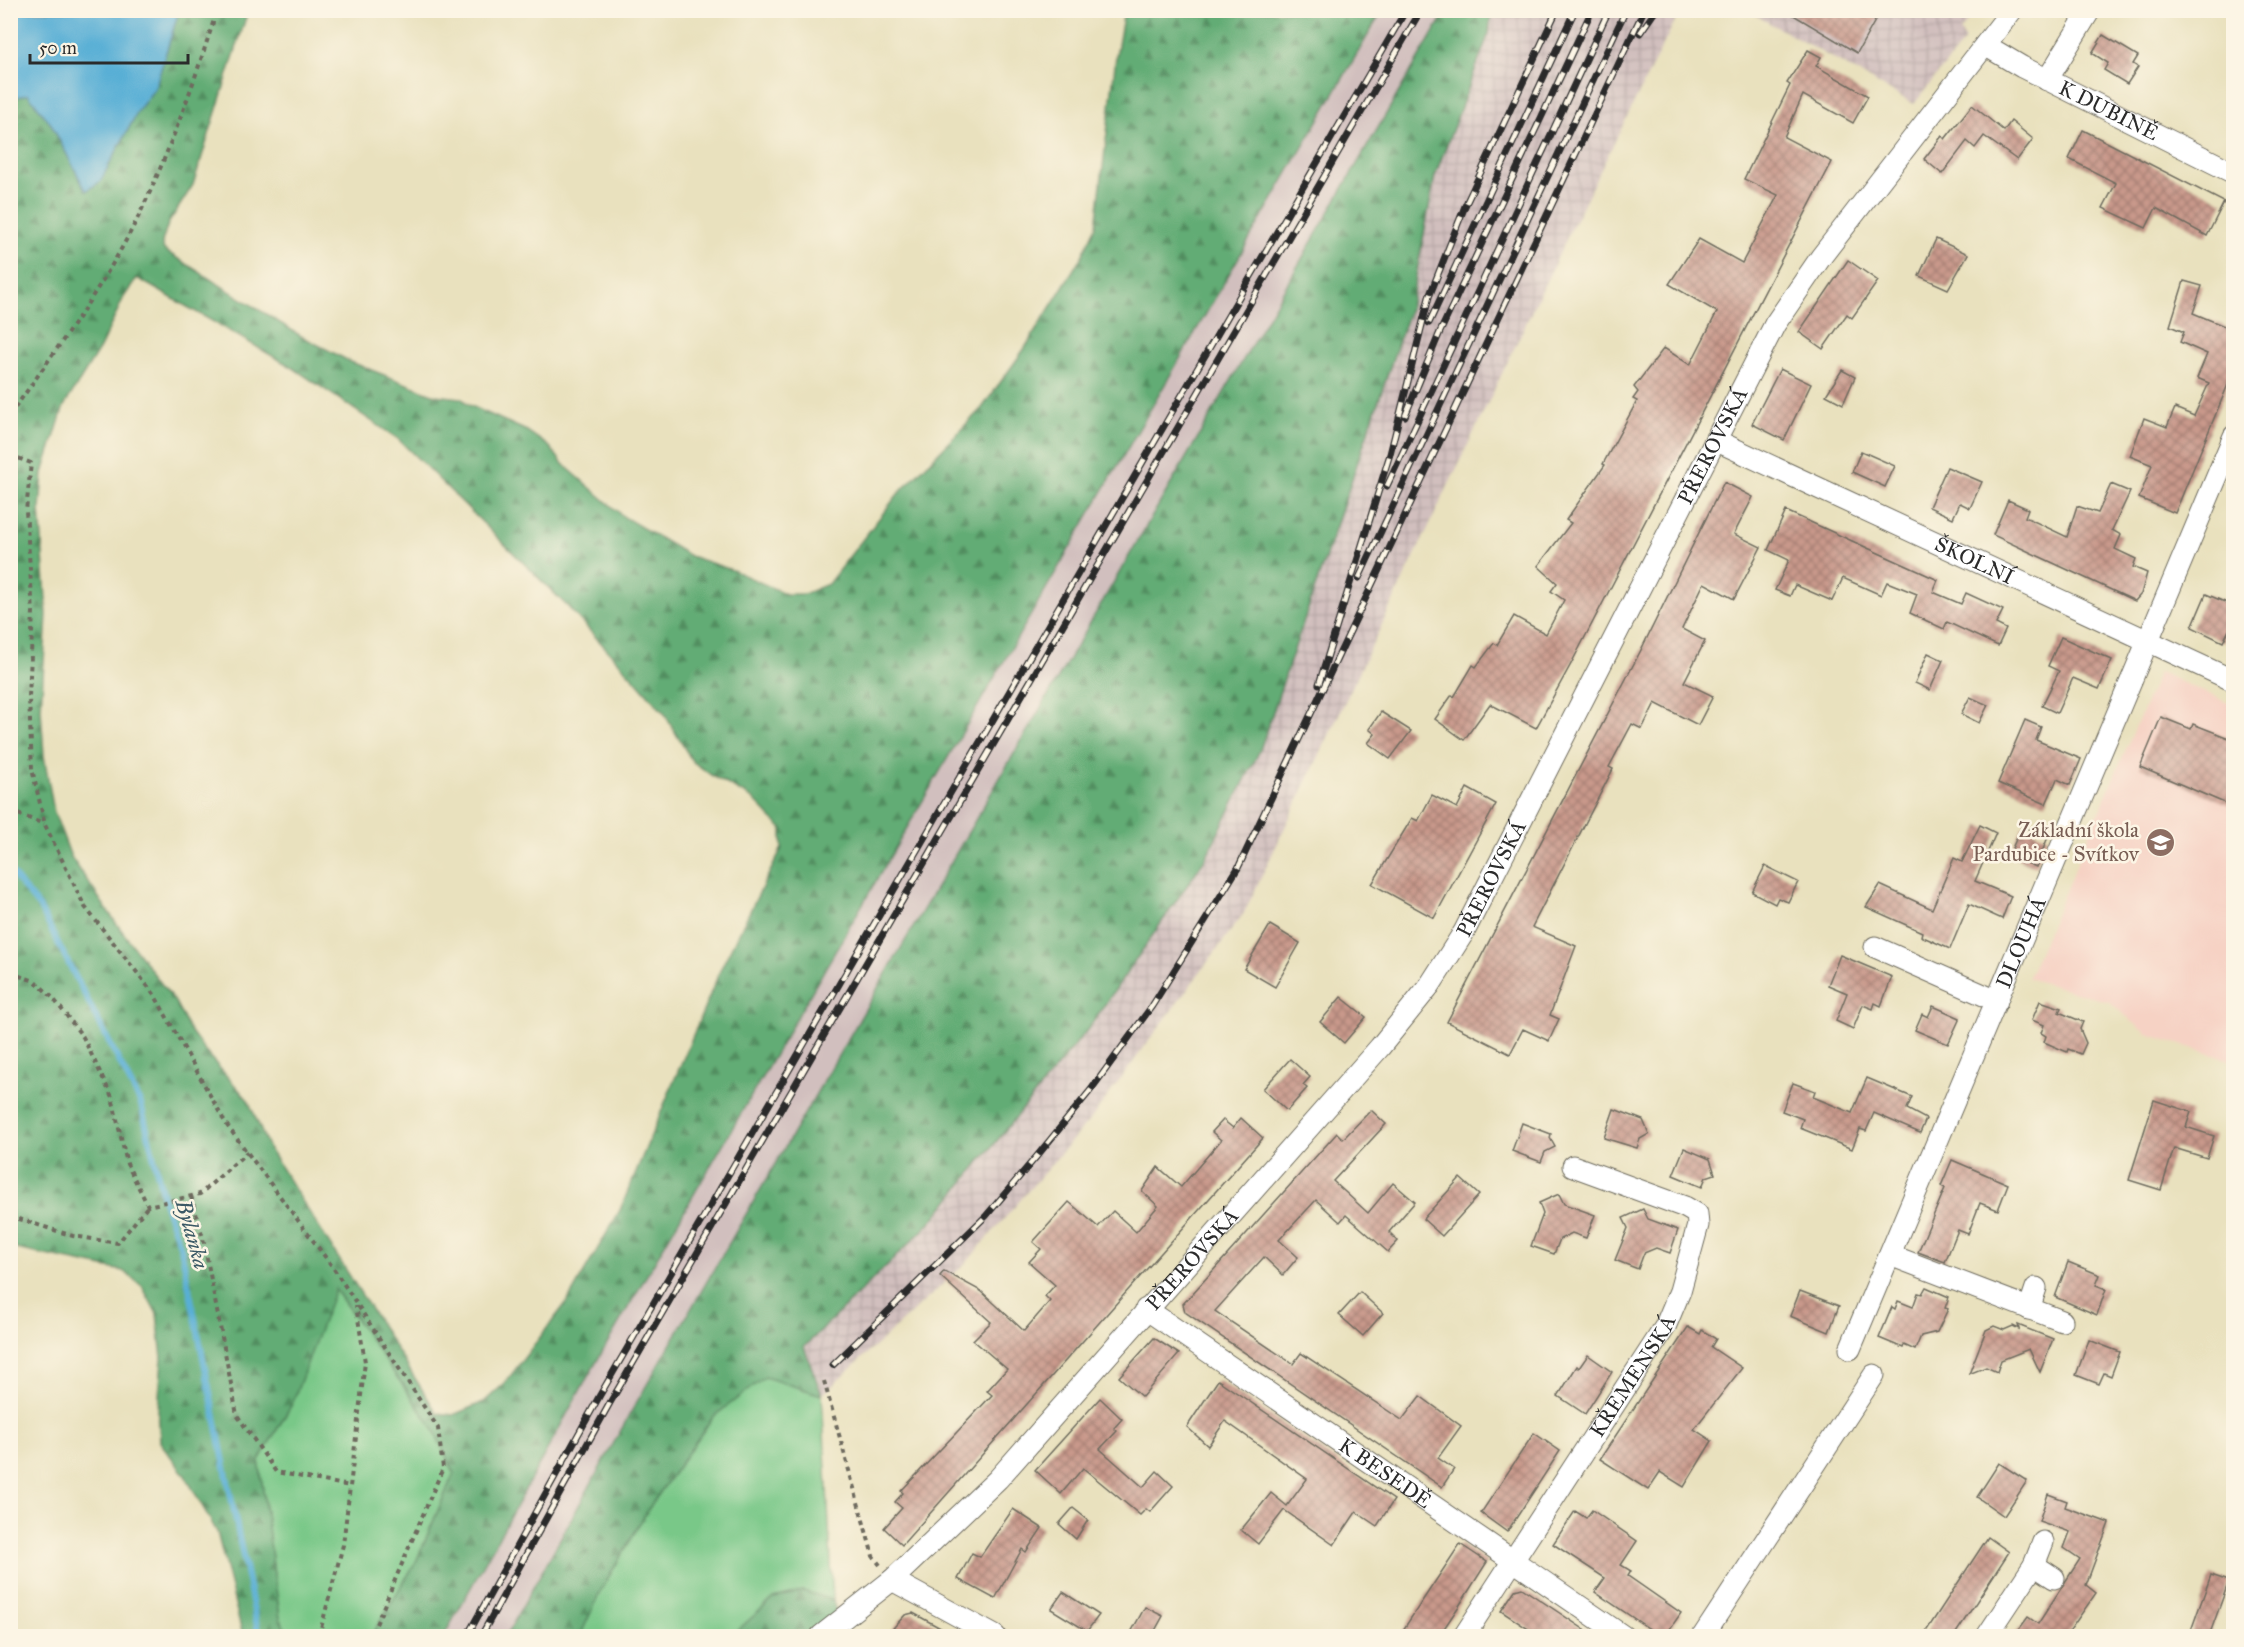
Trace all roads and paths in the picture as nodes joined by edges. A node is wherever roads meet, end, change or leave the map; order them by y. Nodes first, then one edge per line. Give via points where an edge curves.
1 (217, 10) edge
2 (2012, 10) edge
3 (2090, 10) edge
4 (1985, 45) junction
5 (2048, 80) junction
6 (2234, 173) edge
7 (10, 415) edge
8 (2234, 436) edge
9 (1715, 440) junction
10 (10, 455) edge
11 (2148, 642) junction
12 (2234, 681) edge
13 (10, 812) edge
14 (45, 825) junction
15 (1875, 947) dead end
16 (10, 973) edge
17 (1997, 1002) junction
18 (247, 1152) junction
19 (1573, 1166) dead end
20 (191, 1196) junction
21 (148, 1206) junction
22 (10, 1216) edge
23 (1890, 1255) junction
24 (2036, 1288) dead end
25 (356, 1303) junction
26 (1146, 1309) junction
27 (2029, 1309) junction
28 (2062, 1321) dead end
29 (1850, 1349) dead end
30 (1874, 1375) dead end
31 (824, 1381) dead end
32 (350, 1486) junction
33 (2043, 1542) dead end
34 (1514, 1559) junction
35 (2034, 1565) junction
36 (2054, 1578) dead end
37 (892, 1580) junction
38 (322, 1636) edge
39 (371, 1636) edge
40 (821, 1636) edge
41 (995, 1636) edge
42 (1464, 1636) edge
43 (1623, 1636) edge
44 (1703, 1636) edge
45 (1987, 1636) edge

1 - 7 path via 193,87 142,208 89,301
2 - 4 street, PŘEROVSKÁ
3 - 5 street
4 - 5 street, K DUBINĚ
4 - 9 street, PŘEROVSKÁ via 1801,285 1761,349
5 - 6 street, K DUBINĚ
8 - 11 street, DLOUHÁ
9 - 11 street, ŠKOLNÍ
9 - 26 street, PŘEROVSKÁ via 1485,894 1440,970 1380,1047
10 - 14 path via 31,463 26,511 33,612 30,721 32,769
11 - 12 street, ŠKOLNÍ
11 - 17 street, DLOUHÁ
13 - 14 path
14 - 18 path via 85,907 154,994 226,1124
15 - 17 street
16 - 21 path via 36,981 83,1037 112,1097 127,1164
17 - 23 street, DLOUHÁ
18 - 20 path via 200,1194
18 - 25 path
19 - 34 street, KŘEMENSKÁ via 1685,1207 1697,1214 1698,1225 1680,1292 1665,1327
20 - 21 path
20 - 32 path via 237,1415 276,1472
21 - 22 path via 118,1243 73,1236
23 - 27 street
23 - 29 street, DLOUHÁ
24 - 27 street
25 - 32 path via 365,1362
25 - 39 path via 438,1428 443,1468
26 - 34 street, K BESEDĚ
26 - 37 street, PŘEROVSKÁ via 998,1479
27 - 28 street
30 - 44 street
31 - 37 path via 873,1556
32 - 38 path via 343,1545
33 - 35 street
34 - 42 street, KŘEMENSKÁ
34 - 43 street, K BESEDĚ
35 - 36 street
35 - 45 street
37 - 40 street, PŘEROVSKÁ
37 - 41 street

